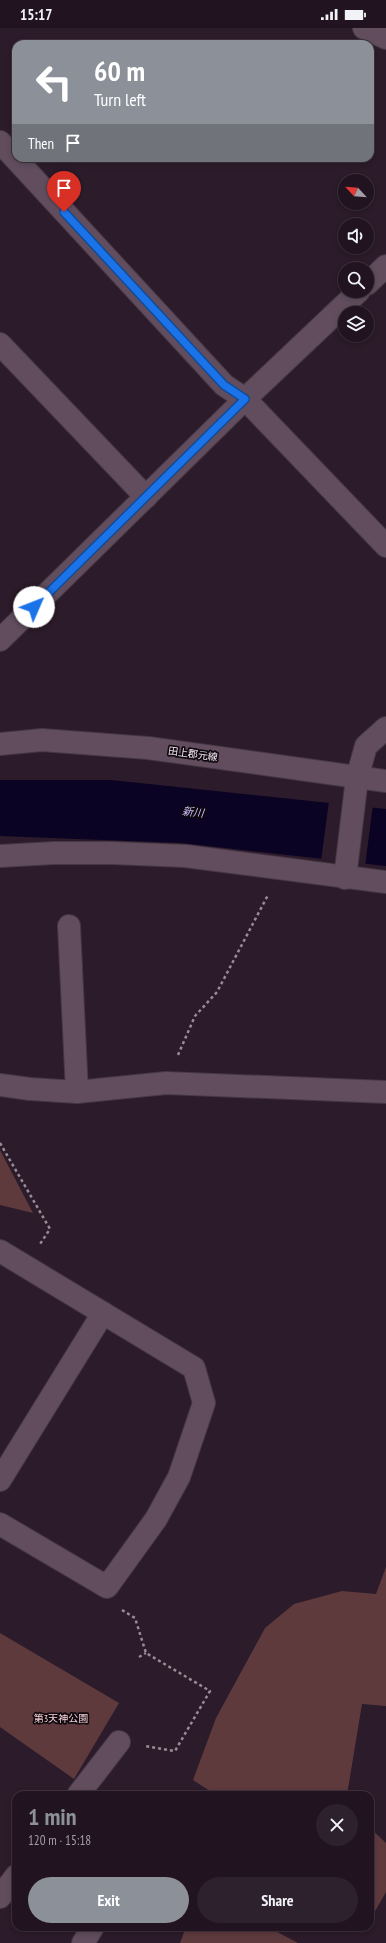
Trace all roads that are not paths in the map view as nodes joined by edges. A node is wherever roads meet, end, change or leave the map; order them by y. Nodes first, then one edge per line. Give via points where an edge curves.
1 (364, 28) edge
2 (386, 38) edge
3 (0, 142) edge
4 (12, 155) edge
5 (18, 162) edge
6 (386, 266) edge
7 (374, 277) edge
8 (352, 298) edge
9 (0, 344) edge
10 (245, 399) junction
11 (146, 497) junction
12 (386, 546) edge
13 (0, 640) edge
14 (386, 728) edge
15 (0, 744) edge
16 (357, 778) junction
17 (386, 781) edge
18 (0, 856) edge
19 (345, 878) junction
20 (386, 882) edge
21 (69, 926) dead end
22 (0, 1085) edge
23 (77, 1092) junction
24 (386, 1092) edge
25 (0, 1251) edge
26 (103, 1313) junction
27 (0, 1480) edge
28 (0, 1524) edge
29 (119, 1742) road end
30 (81, 1791) edge
31 (12, 1881) edge
32 (0, 1897) edge
33 (90, 1931) edge
34 (83, 1943) edge

1 - 2 street
3 - 4 street
5 - 10 street via 224,385
6 - 7 street
8 - 10 street
9 - 11 street
10 - 11 street
10 - 12 street
11 - 13 street
14 - 16 street via 366,746
15 - 16 street, 田上郡元線 via 42,740 148,748
16 - 17 street, 田上郡元線
16 - 19 street
18 - 19 street via 54,853 185,856
19 - 20 street
21 - 23 street
22 - 23 street
23 - 24 street via 166,1083
25 - 26 street
26 - 27 street
26 - 28 street via 194,1368 204,1403 179,1477 156,1518 107,1587
29 - 30 street
31 - 32 street
33 - 34 street

